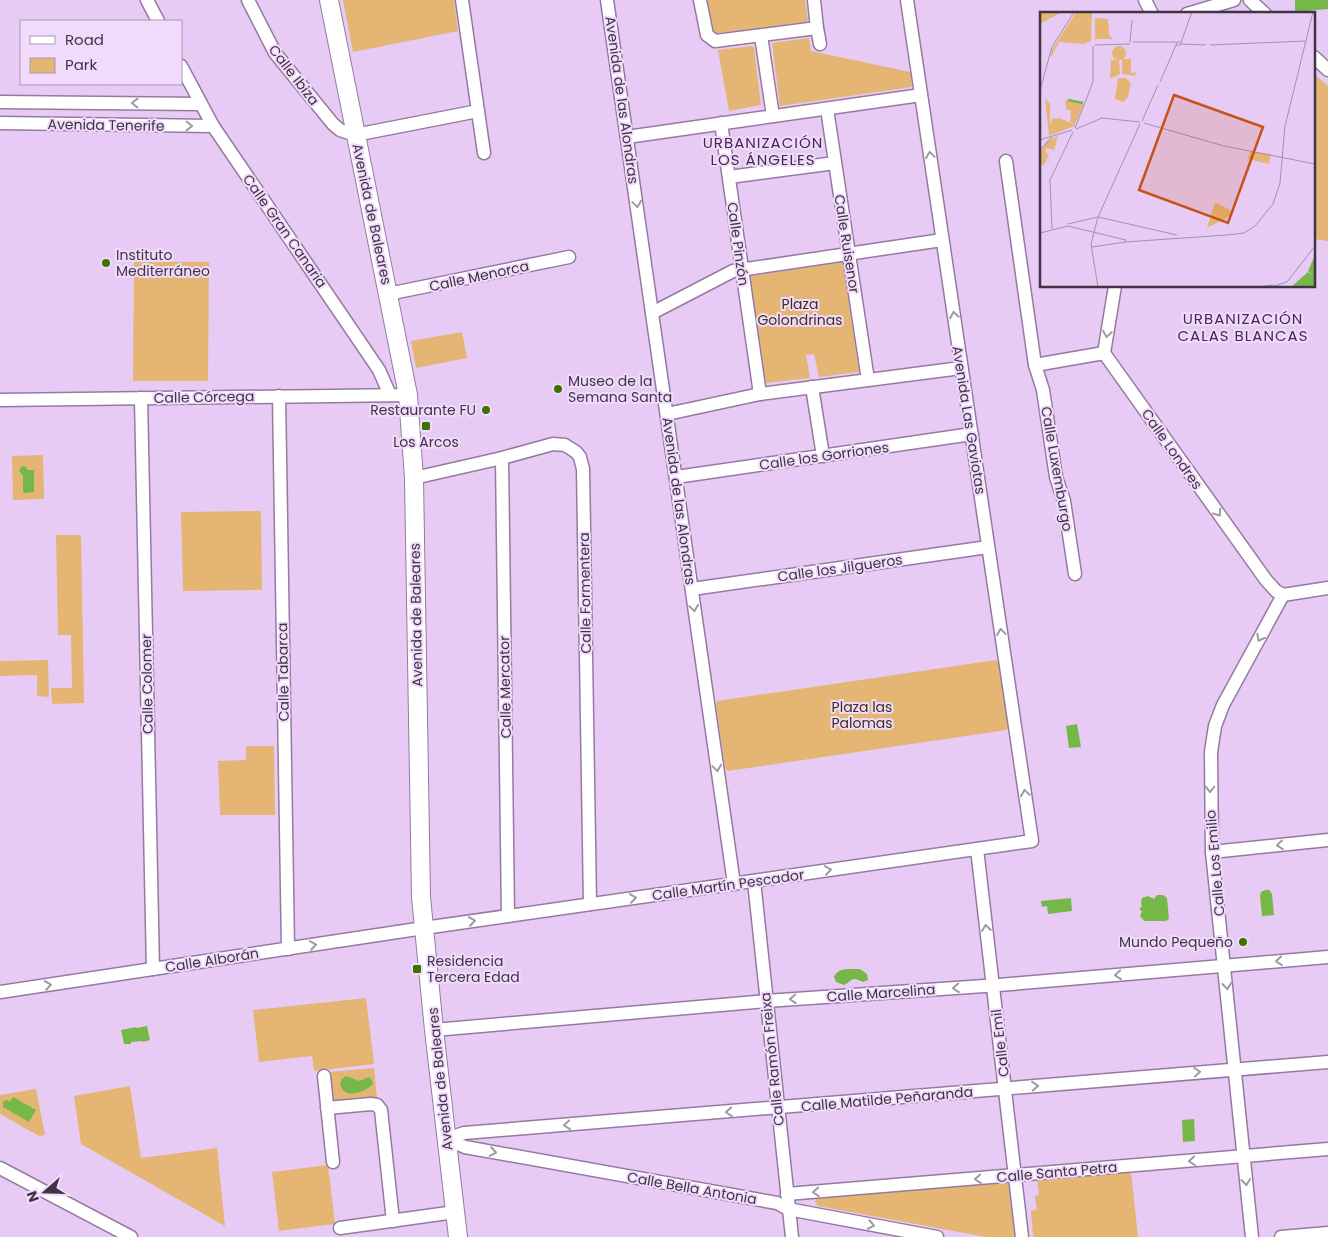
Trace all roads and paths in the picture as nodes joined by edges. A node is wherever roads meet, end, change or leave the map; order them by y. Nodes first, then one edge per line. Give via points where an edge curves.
1 (147, 0) edge
2 (248, 0) edge
3 (329, 0) edge
4 (462, 0) edge
5 (607, 0) edge
6 (700, 0) edge
7 (814, 0) edge
8 (907, 0) edge
9 (1145, 0) edge
10 (1234, 0) edge
11 (1250, 0) edge
12 (1151, 12) edge
13 (1195, 12) edge
14 (1263, 12) edge
15 (157, 20) edge
16 (818, 28) junction
17 (761, 36) junction
18 (820, 44) dead end
19 (1316, 59) edge
20 (182, 68) edge
21 (1328, 70) edge
22 (921, 95) junction
23 (0, 102) edge
24 (201, 104) junction
25 (827, 109) junction
26 (478, 111) junction
27 (773, 116) junction
28 (0, 123) edge
29 (721, 123) junction
30 (212, 126) junction
31 (356, 135) junction
32 (627, 136) junction
33 (484, 153) dead end
34 (1006, 161) dead end
35 (835, 163) junction
36 (729, 177) junction
37 (942, 240) junction
38 (849, 254) junction
39 (569, 257) dead end
40 (742, 270) junction
41 (1115, 288) edge
42 (388, 294) junction
43 (652, 313) junction
44 (1104, 354) junction
45 (1035, 365) junction
46 (962, 368) junction
47 (868, 380) junction
48 (812, 387) junction
49 (390, 394) junction
50 (760, 394) junction
51 (408, 395) junction
52 (279, 396) junction
53 (141, 398) junction
54 (0, 400) edge
55 (667, 414) junction
56 (972, 434) junction
57 (823, 456) junction
58 (502, 458) junction
59 (676, 477) junction
60 (414, 478) junction
61 (988, 547) junction
62 (1075, 574) dead end
63 (1328, 588) edge
64 (692, 589) junction
65 (1283, 595) junction
66 (1328, 840) edge
67 (1032, 841) joint
68 (977, 849) junction
69 (1212, 852) junction
70 (754, 881) junction
71 (734, 884) junction
72 (590, 904) junction
73 (508, 916) junction
74 (424, 928) junction
75 (288, 949) junction
76 (1328, 957) edge
77 (1224, 966) junction
78 (153, 969) junction
79 (993, 986) junction
80 (0, 992) edge
81 (766, 1001) junction
82 (434, 1030) junction
83 (1328, 1062) edge
84 (1235, 1069) junction
85 (324, 1076) dead end
86 (1005, 1088) junction
87 (327, 1108) junction
88 (778, 1108) junction
89 (446, 1139) junction
90 (1328, 1149) edge
91 (1243, 1156) junction
92 (333, 1162) dead end
93 (2, 1171) edge
94 (1016, 1176) junction
95 (787, 1194) junction
96 (788, 1209) junction
97 (455, 1212) junction
98 (393, 1221) junction
99 (340, 1228) dead end
100 (1328, 1233) edge
101 (462, 1236) edge
102 (131, 1237) edge
103 (783, 1237) edge
104 (792, 1237) edge
105 (937, 1237) edge
106 (1022, 1237) edge
107 (1252, 1237) edge
108 (1281, 1237) edge

1 - 15 street
2 - 31 street, Calle Ibiza via 270,45 285,66 333,124
3 - 31 main road, Avenida de Baleares
4 - 26 street
5 - 32 street, Avenida de las Alondras
6 - 17 street via 707,35 712,40
7 - 16 street
8 - 22 street, Avenida Las Gaviotas
9 - 12 street
10 - 13 street
11 - 14 street
16 - 17 street
16 - 18 street
17 - 27 street
19 - 21 street
20 - 24 street, Calle Gran Canaria
22 - 25 street
37 -> 22 street, Avenida Las Gaviotas
24 -> 23 street, Avenida Tenerife
24 - 30 street, Calle Gran Canaria
25 - 27 street
25 - 35 street, Calle Ruisenor
26 - 31 street
26 - 33 street
27 - 29 street
28 -> 30 street, Avenida Tenerife
29 - 32 street
29 - 36 street, Calle Pinzón
30 - 49 street, Calle Gran Canaria via 379,370
31 - 42 main road, Avenida de Baleares
32 -> 43 street, Avenida de las Alondras
34 - 45 street, Calle Luxemburgo
35 - 36 street
35 - 38 street, Calle Ruisenor
36 - 40 street, Calle Pinzón
37 - 38 street
46 -> 37 street, Avenida Las Gaviotas
38 - 40 street
38 - 47 street, Calle Ruisenor
39 - 42 street, Calle Menorca
40 - 43 street
40 - 50 street, Calle Pinzón
41 -> 44 street
42 - 51 main road, Avenida de Baleares
43 - 55 street, Avenida de las Alondras
44 - 45 street
44 -> 65 street, Calle Londres via 1266,580
45 - 62 street, Calle Luxemburgo via 1043,390
46 - 47 street
46 - 56 street, Avenida Las Gaviotas
47 - 48 street
48 - 50 street
48 - 57 street
49 - 51 street, Calle Córcega
49 - 52 street, Calle Córcega
50 - 55 street
51 - 60 main road, Avenida de Baleares
52 - 53 street, Calle Córcega
52 - 75 street, Calle Tabarca
53 - 54 street, Calle Córcega
53 - 78 street, Calle Colomer
55 - 59 street, Avenida de las Alondras
56 - 57 street, Calle los Gorriones
56 - 61 street, Avenida Las Gaviotas
57 - 59 street, Calle los Gorriones
58 - 60 street, Calle Formentera
58 - 72 street, Calle Formentera via 559,444 571,448 582,463
58 - 73 street, Calle Mercator
59 - 64 street, Avenida de las Alondras
60 - 74 main road, Avenida de Baleares
61 - 64 street, Calle los Jilgueros
67 -> 61 street, Avenida Las Gaviotas
63 - 65 street
64 -> 71 street, Avenida de las Alondras
65 -> 69 street, Calle Los Emilio via 1223,705 1215,726 1211,752
66 -> 69 street
67 - 68 street, Calle Martín Pescador
70 -> 68 street, Calle Martín Pescador
79 -> 68 street, Calle Emil
69 - 77 street, Calle Los Emilio
70 - 71 street, Calle Martín Pescador
70 - 81 street, Calle Ramón Freixa
72 -> 71 street, Calle Martín Pescador
72 - 73 street, Calle Martín Pescador
74 -> 73 street, Calle Martín Pescador
75 -> 74 street, Calle Alborán
74 - 82 main road, Avenida de Baleares
75 - 78 street, Calle Alborán
76 -> 77 street, Calle Marcelina
77 -> 79 street, Calle Marcelina
77 -> 84 street, Calle Los Emilio
80 -> 78 street, Calle Alborán
79 -> 81 street, Calle Marcelina
79 - 86 street, Calle Emil
81 - 82 street, Calle Marcelina
81 - 88 street, Calle Ramón Freixa
82 - 89 main road, Avenida de Baleares
83 - 84 street, Calle Matilde Peñaranda
86 -> 84 street, Calle Matilde Peñaranda
84 - 91 street, Calle Los Emilio
85 - 87 street
86 - 88 street, Calle Matilde Peñaranda
86 - 94 street, Calle Emil
87 - 92 street
87 - 98 street via 370,1104 381,1110
88 -> 89 street, Calle Matilde Peñaranda via 464,1133
88 - 95 street, Calle Ramón Freixa
89 -> 96 street, Calle Bella Antonia via 465,1147 777,1203
89 - 97 main road, Avenida de Baleares
90 - 91 street, Calle Santa Petra
91 -> 94 street, Calle Santa Petra
91 -> 107 street, Calle Los Emilio
93 - 102 street
94 -> 95 street, Calle Santa Petra
94 - 106 street, Calle Emil
95 - 96 street, Calle Ramón Freixa
96 - 103 street
96 - 104 street, Calle Ramón Freixa
96 -> 105 street, Calle Bella Antonia
97 - 98 street
97 - 101 main road, Avenida de Baleares
98 - 99 street
100 - 108 street

